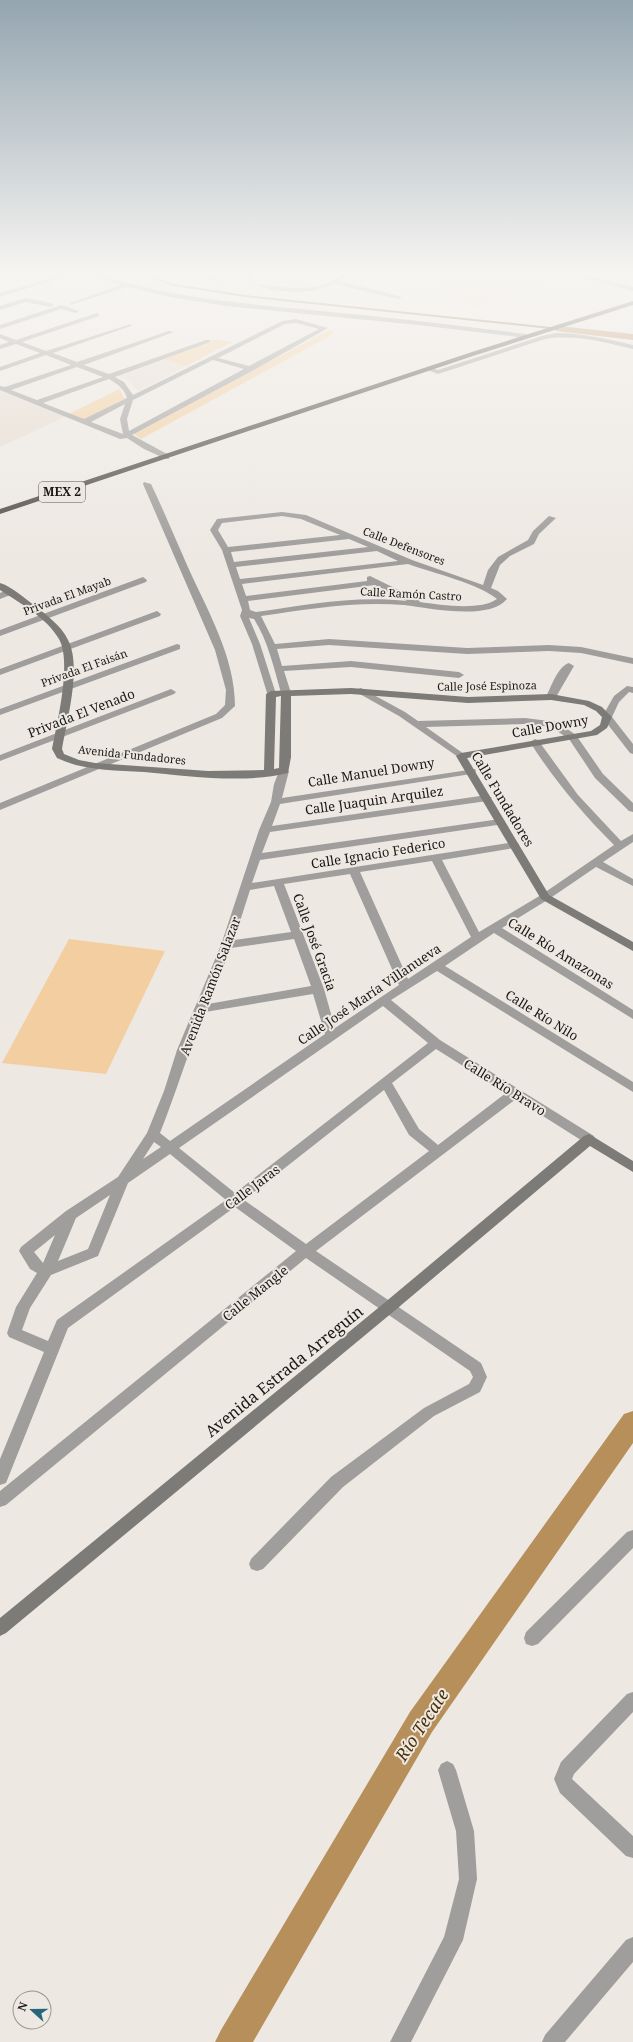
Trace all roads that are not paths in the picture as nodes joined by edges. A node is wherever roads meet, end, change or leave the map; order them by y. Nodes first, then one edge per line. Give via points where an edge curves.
1 (70, 367) edge
2 (83, 367) edge
3 (133, 367) edge
4 (194, 367) edge
5 (246, 367) edge
6 (255, 367) edge
7 (417, 367) edge
8 (433, 367) edge
9 (452, 367) edge
10 (252, 369) junction
11 (428, 369) junction
12 (108, 376) junction
13 (2, 389) edge
14 (131, 399) junction
15 (36, 403) junction
16 (84, 422) junction
17 (129, 435) junction
18 (163, 455) junction
19 (147, 484) dead end
20 (1, 505) edge
21 (0, 512) edge
22 (552, 518) dead end
23 (349, 537) junction
24 (377, 549) junction
25 (226, 550) junction
26 (409, 562) junction
27 (230, 565) junction
28 (343, 568) junction
29 (143, 580) dead end
30 (238, 582) junction
31 (377, 582) junction
32 (0, 586) edge
33 (486, 589) junction
34 (10, 592) junction
35 (0, 596) edge
36 (243, 599) junction
37 (503, 599) joint
38 (422, 605) junction
39 (245, 613) junction
40 (157, 614) dead end
41 (256, 614) junction
42 (44, 617) junction
43 (0, 633) edge
44 (67, 647) junction
45 (176, 647) dead end
46 (272, 647) junction
47 (633, 661) edge
48 (569, 666) dead end
49 (278, 669) junction
50 (0, 672) edge
51 (459, 675) dead end
52 (66, 688) junction
53 (633, 690) edge
54 (362, 691) junction
55 (171, 692) dead end
56 (286, 693) junction
57 (271, 694) junction
58 (551, 697) junction
59 (0, 712) edge
60 (607, 717) junction
61 (417, 724) junction
62 (60, 734) junction
63 (573, 737) junction
64 (535, 742) junction
65 (633, 751) edge
66 (461, 756) junction
67 (0, 758) edge
68 (101, 766) junction
69 (284, 771) junction
70 (471, 771) junction
71 (270, 773) junction
72 (278, 784) junction
73 (487, 798) junction
74 (276, 802) junction
75 (0, 807) edge
76 (633, 808) edge
77 (500, 822) junction
78 (264, 830) junction
79 (633, 837) edge
80 (514, 845) junction
81 (620, 846) junction
82 (254, 857) junction
83 (436, 858) junction
84 (595, 862) junction
85 (354, 871) junction
86 (278, 882) junction
87 (633, 883) edge
88 (246, 887) junction
89 (545, 897) junction
90 (494, 928) junction
91 (298, 935) junction
92 (477, 938) junction
93 (227, 945) junction
94 (633, 947) edge
95 (437, 966) junction
96 (405, 985) junction
97 (318, 989) junction
98 (383, 1000) junction
99 (200, 1009) junction
100 (633, 1015) edge
101 (331, 1035) junction
102 (436, 1043) junction
103 (386, 1083) junction
104 (633, 1088) edge
105 (515, 1093) junction
106 (153, 1134) junction
107 (589, 1139) junction
108 (171, 1148) junction
109 (438, 1152) junction
110 (633, 1166) edge
111 (124, 1180) junction
112 (235, 1200) junction
113 (71, 1215) junction
114 (306, 1251) junction
115 (46, 1271) junction
116 (388, 1308) junction
117 (52, 1349) junction
118 (0, 1478) edge
119 (0, 1500) edge
120 (633, 1537) edge
121 (257, 1564) dead end
122 (0, 1628) edge
123 (532, 1638) dead end
124 (633, 1700) edge
125 (446, 1770) dead end
126 (633, 1848) edge
127 (633, 1947) edge
128 (400, 2042) edge
129 (552, 2042) edge

1 - 13 street
2 - 12 street
3 - 12 street
4 - 14 street
5 - 10 street
6 - 10 street
7 - 18 highway, MEX 2
8 - 11 highway, MEX 2
9 - 11 street via 438,372
10 - 17 street
11 - 18 highway, MEX 2
12 - 14 street via 124,384
12 - 15 street
13 - 15 street
14 - 16 street
14 - 17 street via 124,416 125,429
15 - 16 street
16 - 17 street via 118,436
17 - 18 street
18 - 20 highway, MEX 2
18 - 21 highway, MEX 2
19 - 68 street via 221,654 226,668 230,702 228,709 220,716
22 - 33 street via 536,533 531,542 513,550 496,564 490,573
23 - 24 street, Calle Defensores
23 - 25 street
23 - 25 street, Calle Defensores via 297,515 282,514 223,520 217,523 214,530
24 - 26 street, Calle Defensores
24 - 27 street
25 - 27 street
26 - 28 street
26 - 33 street, Calle Defensores
27 - 30 street
28 - 30 street
28 - 31 street
29 - 42 street, Privada El Mayab
30 - 36 street
31 - 36 street
31 - 38 street
32 - 34 street
33 - 37 street, Calle Defensores
34 - 35 street
34 - 42 street
36 - 39 street
37 - 38 street, Calle Ramón Castro via 494,604 460,609
38 - 41 street, Calle Ramón Castro via 364,602
39 - 41 street
39 - 57 street
40 - 44 street
41 - 46 street, Avenida Ramón Salazar
42 - 43 street, Privada El Mayab
42 - 44 street
44 - 50 street
44 - 52 street, Avenida Fundadores
45 - 52 street, Privada El Faisán
46 - 47 street via 329,642 467,651 549,648 581,650
46 - 49 street, Avenida Ramón Salazar
48 - 58 street
49 - 51 street via 351,664
49 - 56 street, Avenida Ramón Salazar
52 - 59 street, Privada El Faisán
52 - 62 street, Avenida Fundadores
53 - 60 street, Calle Downy via 627,689 622,692
54 - 56 street, Calle José Espinoza
54 - 58 street, Calle José Espinoza via 468,700
54 - 61 street, Calle Fundadores
55 - 62 street, Privada El Venado
56 - 57 street, Calle José Espinoza
56 - 69 street, Avenida Ramón Salazar
57 - 71 street
58 - 60 street, Calle José Espinoza via 586,703 599,709
60 - 63 street, Calle Downy via 600,730
60 - 65 street, Calle José Espinoza
61 - 63 street via 540,722 560,727
61 - 66 street, Calle Fundadores
62 - 67 street, Privada El Venado
62 - 68 street, Avenida Fundadores via 57,749 60,756 74,762
63 - 64 street, Calle Downy
63 - 76 street via 600,776
64 - 66 street, Calle Downy
64 - 81 street via 566,789
66 - 70 street, Calle Fundadores
68 - 71 street, Avenida Fundadores via 223,775
68 - 75 street
69 - 71 street, Avenida Fundadores
69 - 72 street, Avenida Ramón Salazar
70 - 73 street, Calle Fundadores
70 - 74 street, Calle Manuel Downy
71 - 72 street
72 - 74 street, Avenida Ramón Salazar
73 - 77 street, Calle Fundadores
73 - 78 street, Calle Juaquin Arquilez
74 - 78 street, Avenida Ramón Salazar
77 - 80 street, Calle Fundadores
77 - 82 street
78 - 82 street, Avenida Ramón Salazar
79 - 81 street, Calle José María Villanueva
80 - 83 street, Calle Ignacio Federico
80 - 89 street, Calle Fundadores
81 - 84 street, Calle José María Villanueva
82 - 88 street, Avenida Ramón Salazar
83 - 85 street, Calle Ignacio Federico
83 - 92 street
84 - 87 street
84 - 89 street, Calle José María Villanueva
85 - 86 street, Calle Ignacio Federico
85 - 96 street
86 - 88 street, Calle Ignacio Federico
86 - 91 street, Calle José Gracia
88 - 93 street, Avenida Ramón Salazar
89 - 90 street, Calle José María Villanueva
89 - 94 street
90 - 92 street, Calle José María Villanueva
90 - 100 street, Calle Río Amazonas
91 - 93 street
91 - 97 street, Calle José Gracia
92 - 95 street, Calle José María Villanueva
93 - 99 street, Avenida Ramón Salazar
95 - 96 street, Calle José María Villanueva
95 - 104 street, Calle Río Nilo
96 - 98 street, Calle José María Villanueva
97 - 99 street
97 - 101 street, Calle José Gracia
98 - 101 street, Calle José María Villanueva
98 - 102 street, Calle Río Bravo
99 - 106 street, Avenida Ramón Salazar
101 - 108 street, Calle José María Villanueva
102 - 103 street, Calle Jaras
102 - 105 street, Calle Río Bravo
103 - 109 street via 414,1132
103 - 112 street, Calle Jaras
105 - 107 street, Calle Río Bravo
105 - 109 street, Calle Mangle
106 - 108 street
106 - 111 street, Avenida Ramón Salazar
107 - 110 street, Calle Río Bravo
107 - 116 street, Avenida Estrada Arreguín
108 - 111 street, Calle José María Villanueva
108 - 112 street
109 - 114 street, Calle Mangle
111 - 113 street, Avenida Ramón Salazar
111 - 115 street, Avenida Ramón Salazar via 93,1252
112 - 114 street
112 - 117 street, Calle Jaras via 62,1324
113 - 115 street
113 - 115 street, Avenida Ramón Salazar via 26,1251 35,1265
114 - 116 street
114 - 119 street, Calle Mangle
115 - 117 street via 24,1307 14,1333
116 - 121 street via 476,1367 480,1377 475,1388 429,1412 337,1482
116 - 122 street, Avenida Estrada Arreguín
117 - 118 street
120 - 123 street
124 - 126 street via 567,1768 563,1779 566,1787
125 - 128 street via 465,1831 468,1879 453,1940
127 - 129 street

